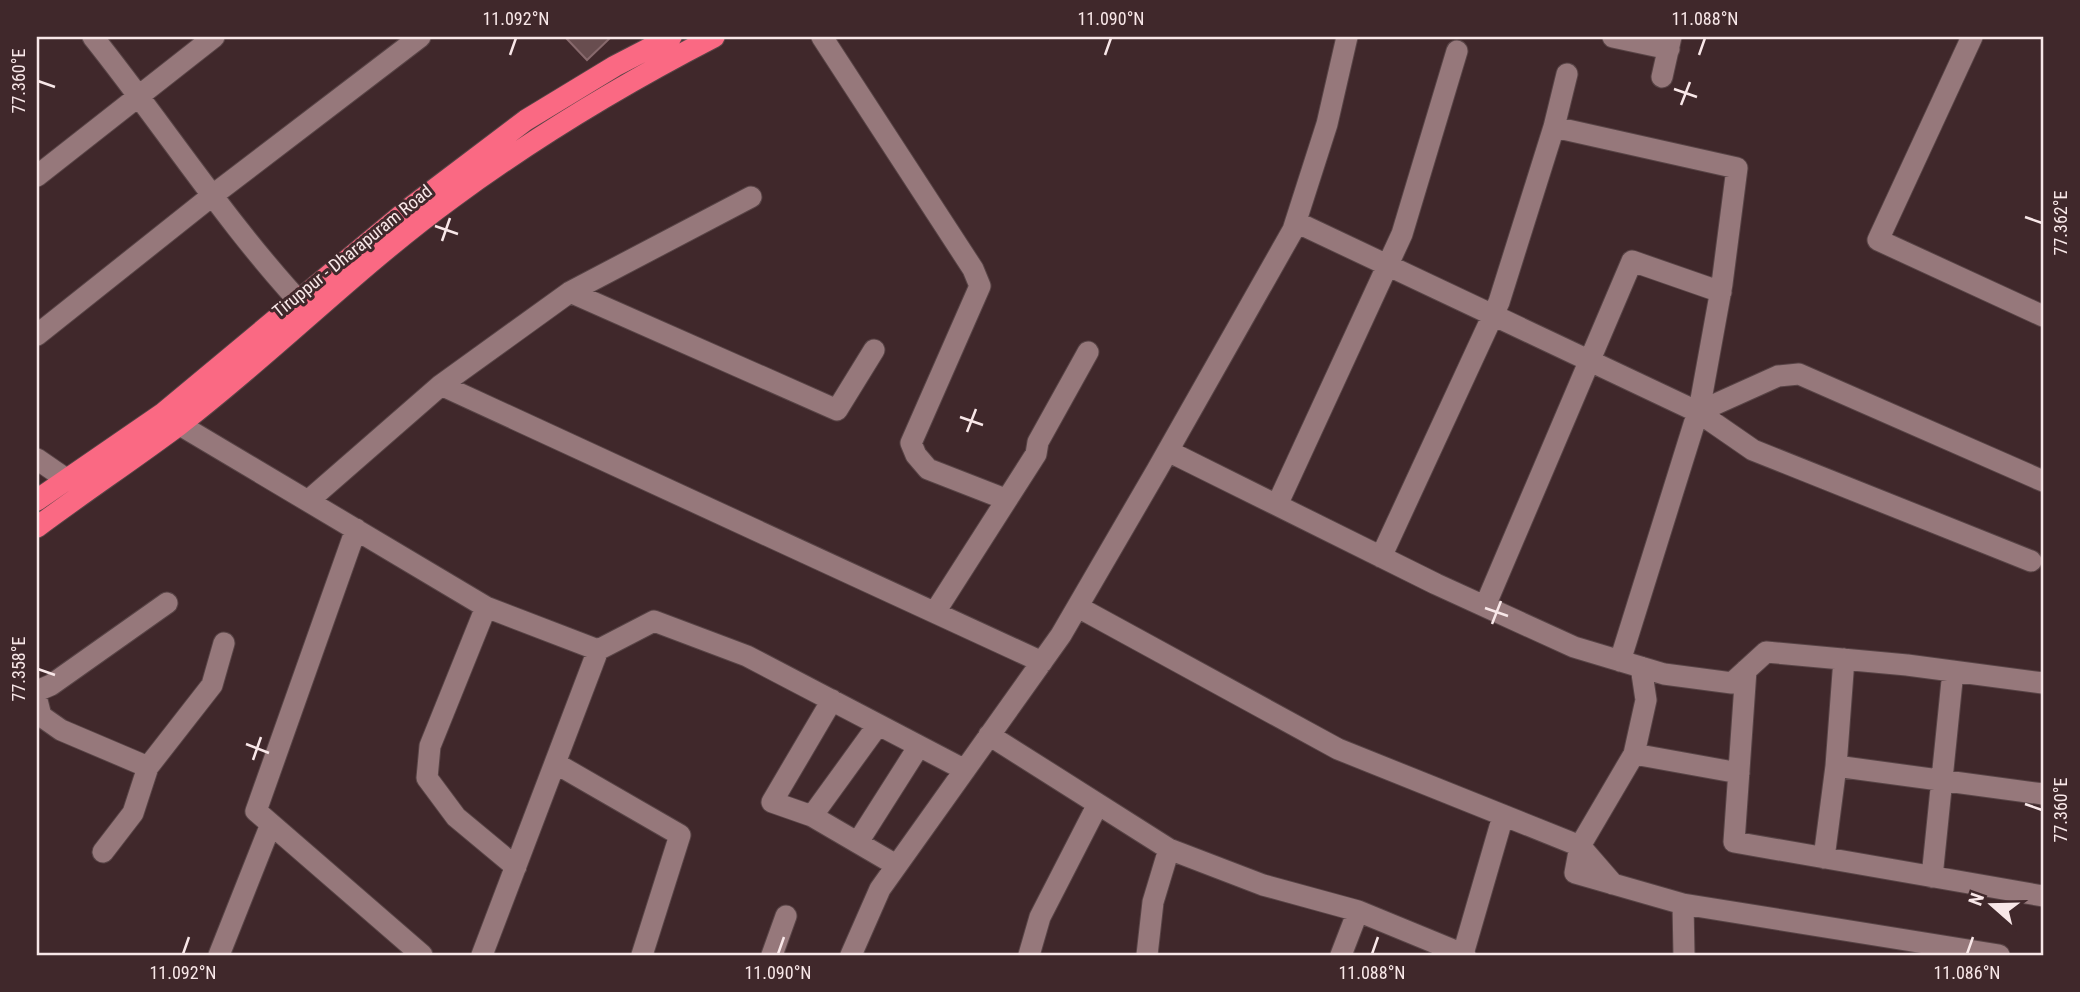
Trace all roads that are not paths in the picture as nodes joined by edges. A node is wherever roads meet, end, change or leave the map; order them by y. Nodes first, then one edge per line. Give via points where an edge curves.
1 (93, 37) edge
2 (214, 37) edge
3 (420, 37) edge
4 (671, 37) edge
5 (714, 37) edge
6 (822, 37) edge
7 (1347, 37) edge
8 (1613, 37) edge
9 (1972, 37) edge
10 (1670, 43) edge
11 (1457, 51) dead end
12 (1567, 74) dead end
13 (1662, 77) dead end
14 (140, 95) junction
15 (1554, 127) junction
16 (37, 176) edge
17 (213, 195) junction
18 (751, 197) dead end
19 (1296, 222) junction
20 (1388, 265) junction
21 (569, 292) junction
22 (1721, 292) junction
23 (304, 307) junction
24 (1493, 315) junction
25 (2043, 316) edge
26 (37, 335) edge
27 (874, 350) dead end
28 (1088, 352) dead end
29 (1589, 361) junction
30 (441, 385) junction
31 (1698, 412) junction
32 (171, 419) junction
33 (1168, 451) junction
34 (37, 459) edge
35 (66, 479) junction
36 (2043, 481) edge
37 (1005, 499) junction
38 (37, 500) edge
39 (308, 500) junction
40 (1277, 505) junction
41 (37, 527) edge
42 (356, 529) junction
43 (1381, 556) junction
44 (2031, 561) dead end
45 (167, 603) dead end
46 (1485, 606) junction
47 (486, 607) junction
48 (1078, 607) junction
49 (935, 612) junction
50 (225, 643) dead end
51 (598, 650) junction
52 (1844, 659) junction
53 (1042, 662) junction
54 (1631, 664) junction
55 (1746, 670) junction
56 (1953, 671) junction
57 (2043, 682) edge
58 (37, 691) edge
59 (37, 700) edge
60 (832, 700) junction
61 (878, 725) junction
62 (989, 735) junction
63 (919, 746) junction
64 (1634, 754) junction
65 (555, 763) junction
66 (1836, 766) junction
67 (148, 768) junction
68 (965, 769) junction
69 (1738, 773) junction
70 (1942, 780) junction
71 (2043, 794) edge
72 (1098, 804) junction
73 (812, 816) junction
74 (1503, 816) junction
75 (271, 824) junction
76 (858, 842) junction
77 (1580, 846) junction
78 (1169, 849) junction
79 (103, 852) dead end
80 (1824, 858) junction
81 (896, 865) junction
82 (516, 867) junction
83 (1933, 877) junction
84 (2043, 896) edge
85 (1683, 904) junction
86 (1358, 911) junction
87 (786, 916) dead end
88 (219, 955) edge
89 (422, 955) edge
90 (482, 955) edge
91 (642, 955) edge
92 (772, 955) edge
93 (851, 955) edge
94 (1029, 955) edge
95 (1147, 955) edge
96 (1341, 955) edge
97 (1464, 955) edge
98 (1684, 955) edge
99 (1999, 955) edge

1 - 14 street
2 - 14 street
3 - 17 street
4 - 23 highway via 526,120 411,207
5 - 23 highway, Tiruppur - Dharapuram Road via 551,130
6 - 37 street via 980,286 911,443 928,469
7 - 19 street via 1327,124
8 - 10 street
9 - 25 street via 1878,240
10 - 13 street
11 - 20 street via 1402,234
12 - 15 street
14 - 16 street
14 - 17 street
15 - 22 street via 1737,168
15 - 24 street
17 - 23 street
17 - 26 street
18 - 21 street
19 - 20 street
19 - 33 street
20 - 24 street
20 - 40 street
21 - 27 street via 837,410
21 - 30 street
22 - 29 street via 1632,261
22 - 31 street
23 - 32 highway, Tiruppur - Dharapuram Road
24 - 29 street
24 - 43 street
28 - 37 street via 1035,454
29 - 31 street
29 - 46 street
30 - 39 street
30 - 49 street
31 - 36 street via 1778,376 1799,374
31 - 44 street via 1754,450
31 - 54 street
32 - 35 highway
32 - 39 street
32 - 41 highway, Tiruppur - Dharapuram Road
33 - 40 street
33 - 48 street
34 - 35 street
35 - 38 highway
37 - 49 street
39 - 42 street
40 - 43 street
42 - 47 street
42 - 75 street via 256,811
43 - 46 street
45 - 58 street
46 - 54 street via 1574,647
47 - 51 street
47 - 82 street via 430,746 428,778 456,817
48 - 53 street
48 - 74 street via 1338,749
49 - 53 street
50 - 67 street via 212,685
51 - 60 street via 654,621 747,656
51 - 65 street
52 - 55 street via 1766,652
52 - 56 street
52 - 66 street
53 - 62 street
54 - 55 street via 1664,674 1732,683
54 - 64 street via 1646,700
55 - 69 street
56 - 57 street
56 - 70 street
59 - 67 street via 41,716 61,730
60 - 61 street
60 - 73 street via 772,802
61 - 63 street
61 - 73 street
62 - 68 street
62 - 72 street
63 - 68 street
63 - 76 street
64 - 69 street
64 - 77 street
65 - 82 street
65 - 91 street via 681,835
66 - 70 street
66 - 80 street
67 - 79 street via 133,813
68 - 81 street
69 - 80 street via 1734,842
70 - 71 street
70 - 83 street
72 - 78 street
72 - 94 street via 1040,917
73 - 76 street
74 - 77 street
74 - 97 street
75 - 88 street
75 - 89 street
76 - 81 street
77 - 85 street via 1575,873
78 - 86 street via 1263,884
78 - 95 street via 1153,902
80 - 83 street
81 - 93 street via 880,889
82 - 90 street
83 - 84 street
85 - 98 street
85 - 99 street
86 - 96 street
86 - 97 street
87 - 92 street

